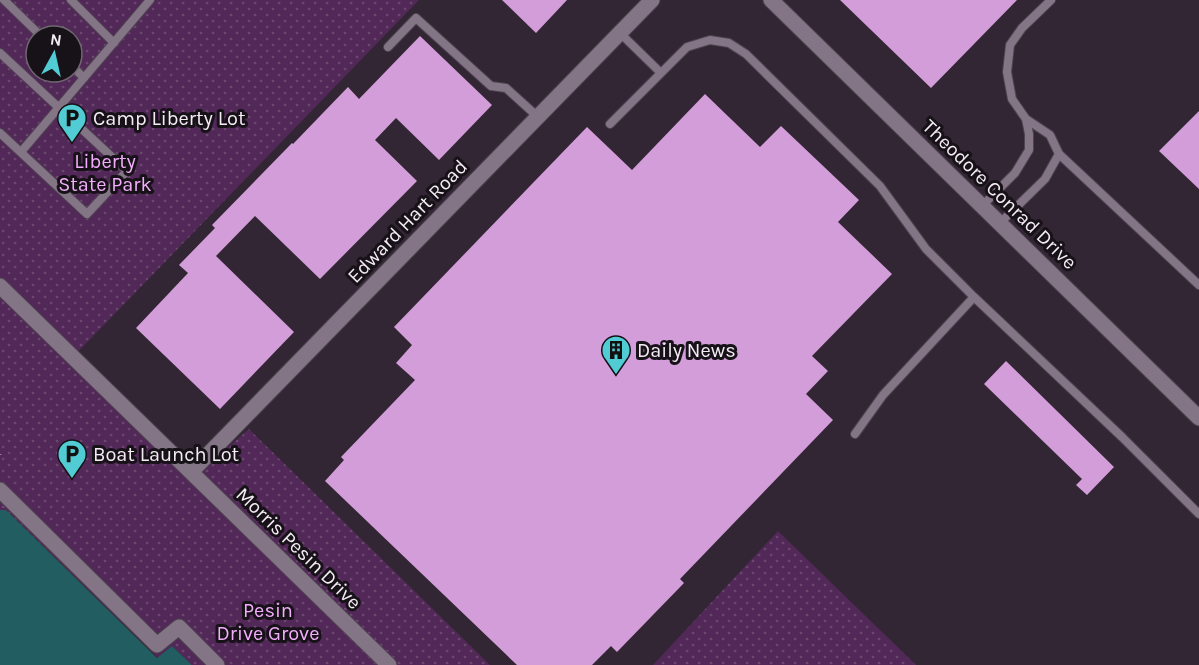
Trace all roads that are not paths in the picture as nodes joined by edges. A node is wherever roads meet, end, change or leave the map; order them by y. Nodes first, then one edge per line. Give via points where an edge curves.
1 (4, 0) edge
2 (71, 0) edge
3 (150, 0) edge
4 (652, 0) edge
5 (771, 0) edge
6 (1051, 0) edge
7 (29, 24) edge
8 (620, 33) junction
9 (114, 42) junction
10 (388, 46) dead end
11 (0, 53) edge
12 (661, 73) junction
13 (84, 78) edge
14 (79, 84) edge
15 (58, 107) junction
16 (538, 117) junction
17 (1026, 119) junction
18 (610, 124) dead end
19 (0, 133) edge
20 (21, 152) junction
21 (1059, 154) junction
22 (982, 206) junction
23 (1000, 223) junction
24 (1199, 285) edge
25 (0, 286) edge
26 (974, 297) junction
27 (1199, 418) edge
28 (855, 434) dead end
29 (191, 472) junction
30 (0, 490) edge
31 (1199, 513) edge
32 (218, 665) edge
33 (389, 665) edge

1 - 7 lane
2 - 9 lane
3 - 9 lane
4 - 8 street, Edward Hart Road
5 - 22 street, Theodore Conrad Drive
6 - 17 lane via 1010,45 1007,72 1012,99
8 - 12 lane
8 - 16 street, Edward Hart Road
9 - 13 lane
10 - 16 lane via 417,18 490,86 506,88
11 - 15 lane
12 - 18 lane
12 - 26 lane via 687,47 710,40 729,44 746,54 880,186 926,249
14 - 15 lane
15 - 20 lane
15 - 20 lane via 127,171 87,214
16 - 29 street, Edward Hart Road
17 - 21 lane via 1050,135
17 - 22 lane via 1029,150 1015,173
19 - 20 lane
21 - 23 lane via 1045,179
21 - 24 lane
22 - 23 street, Theodore Conrad Drive
23 - 27 street, Theodore Conrad Drive
25 - 29 street, Morris Pesin Drive
26 - 28 lane via 883,395
26 - 31 lane
29 - 33 street, Morris Pesin Drive
30 - 32 street via 157,645 179,627

